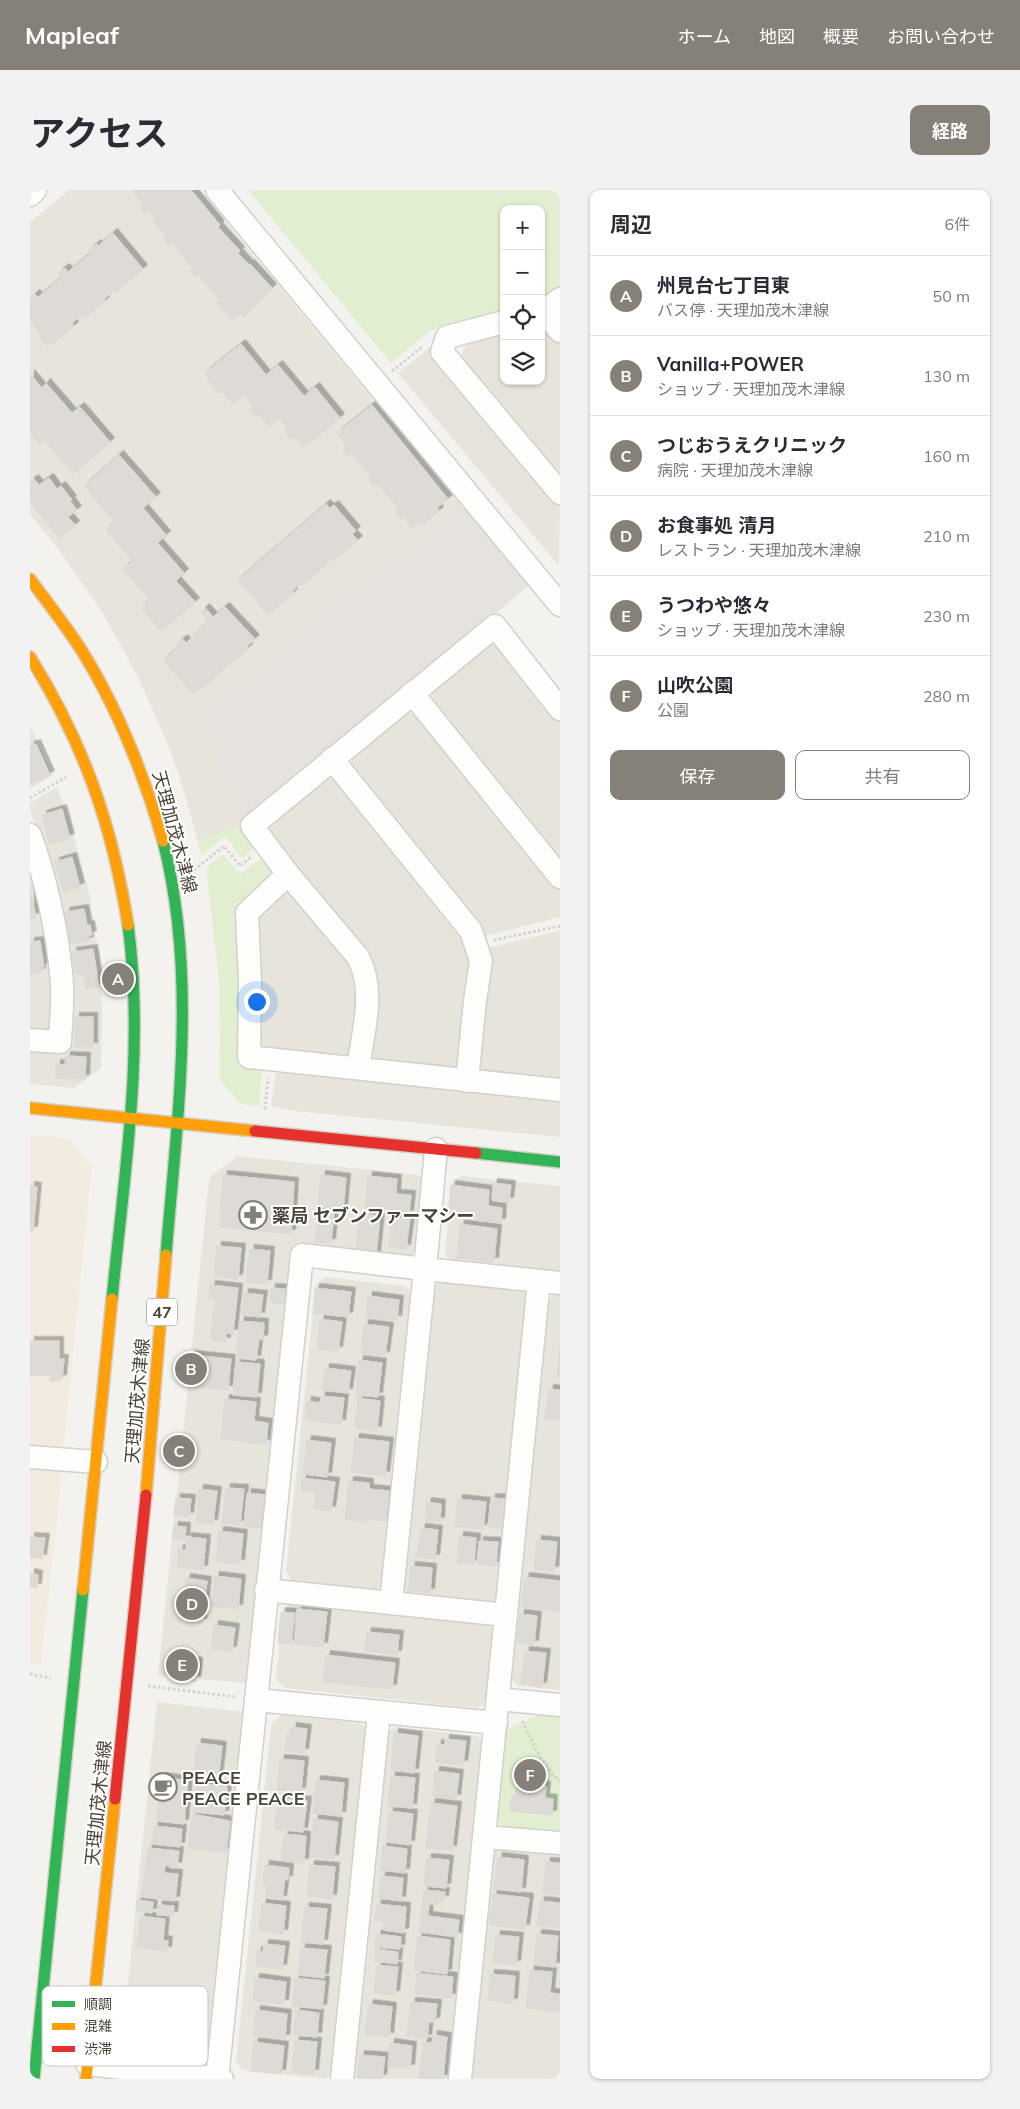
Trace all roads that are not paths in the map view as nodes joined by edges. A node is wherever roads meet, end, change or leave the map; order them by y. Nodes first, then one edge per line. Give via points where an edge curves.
1 (35, 190) edge
2 (217, 190) edge
3 (30, 194) edge
4 (549, 308) edge
5 (500, 323) edge
6 (560, 331) edge
7 (560, 493) edge
8 (30, 579) edge
9 (553, 580) edge
10 (560, 605) edge
11 (30, 657) edge
12 (412, 692) junction
13 (560, 709) edge
14 (332, 759) junction
15 (30, 835) edge
16 (288, 874) junction
17 (560, 877) edge
18 (30, 1040) edge
19 (358, 1068) junction
20 (467, 1081) junction
21 (560, 1090) edge
22 (30, 1108) edge
23 (130, 1117) junction
24 (178, 1122) junction
25 (436, 1149) junction
26 (560, 1162) edge
27 (425, 1269) junction
28 (550, 1282) edge
29 (30, 1457) edge
30 (96, 1462) junction
31 (266, 1590) junction
32 (391, 1603) junction
33 (506, 1615) junction
34 (498, 1699) junction
35 (256, 1700) junction
36 (560, 1705) edge
37 (379, 1713) junction
38 (496, 1722) junction
39 (484, 1837) junction
40 (560, 1842) edge
41 (42, 1986) edge
42 (96, 1986) edge
43 (42, 1987) edge
44 (34, 2065) edge
45 (87, 2071) edge
46 (217, 2079) edge
47 (222, 2079) edge
48 (342, 2079) edge
49 (460, 2079) edge

1 - 3 street
2 - 9 street
4 - 6 street
5 - 7 street via 447,336 442,352
8 - 24 main road, 天理加茂木津線 / 47 via 67,628 106,696 140,770 162,837 177,902 185,981
9 - 10 street
11 - 23 main road, 天理加茂木津線 via 80,750 102,811 125,901 133,979
12 - 13 street via 495,626
12 - 14 street
12 - 17 street
14 - 16 street via 252,826
14 - 20 street via 472,931 481,961
15 - 18 street via 50,908 62,974 60,1042
16 - 19 street via 358,956 365,970 368,993
16 - 19 street via 247,913 249,1057
19 - 20 street
20 - 21 street
22 - 23 main road
23 - 24 main road
23 - 30 main road, 天理加茂木津線
24 - 25 main road
24 - 42 main road, 天理加茂木津線 / 47 via 154,1420
25 - 26 main road
25 - 27 street
27 - 28 street
27 - 31 street via 302,1255
27 - 32 street
28 - 33 street
29 - 30 street
30 - 41 main road, 天理加茂木津線
31 - 32 street
31 - 35 street
32 - 33 street
33 - 34 street
34 - 36 street
34 - 38 street
35 - 37 street
35 - 46 street
37 - 38 street
37 - 48 street
38 - 39 street
39 - 40 street
39 - 49 street
43 - 44 main road, 天理加茂木津線
45 - 46 street
46 - 47 street

